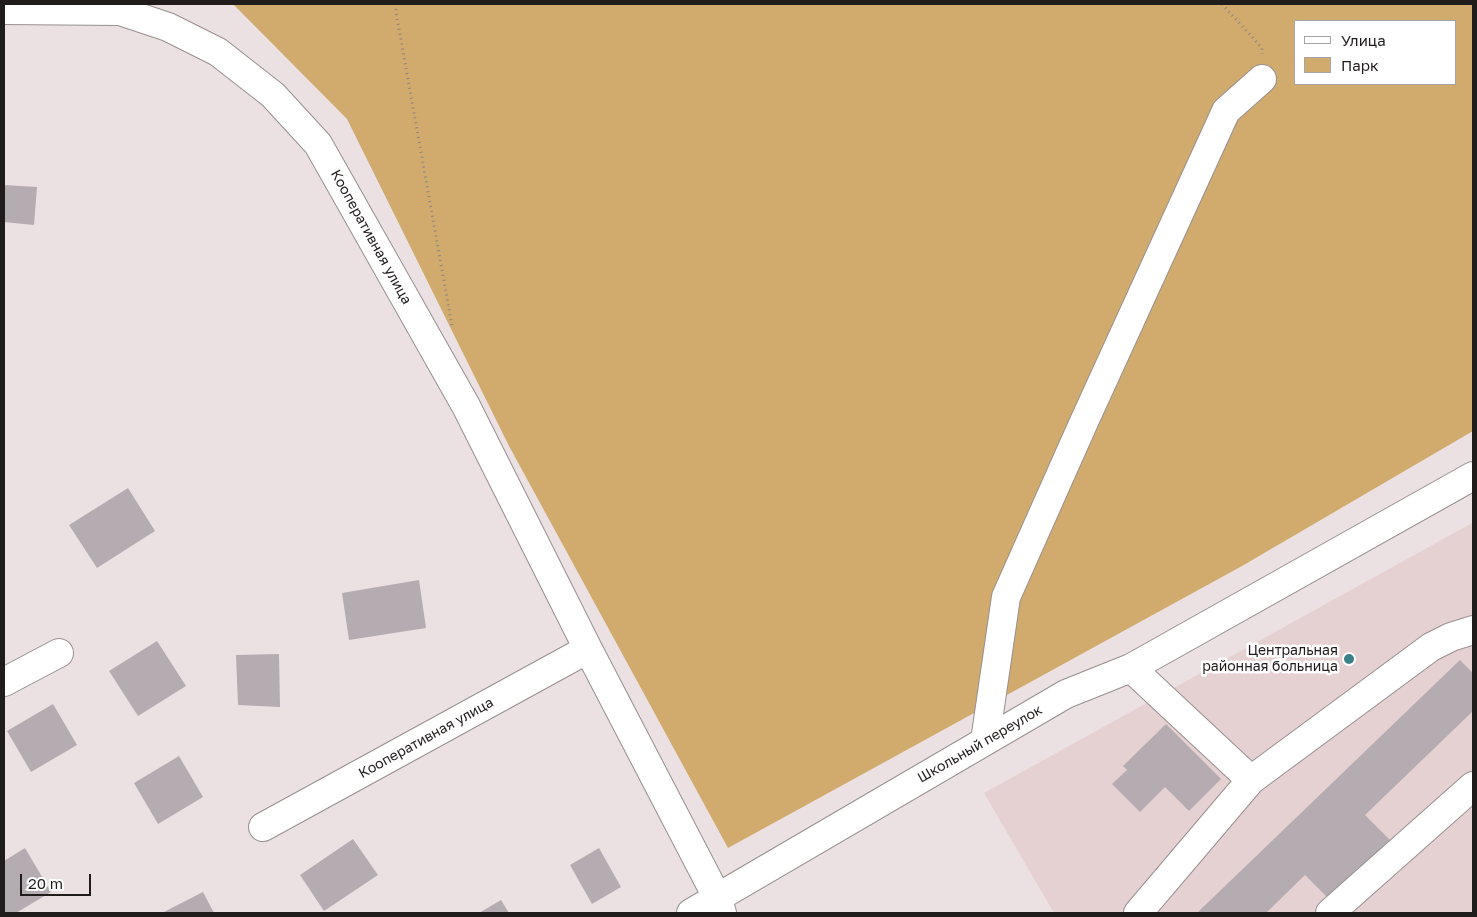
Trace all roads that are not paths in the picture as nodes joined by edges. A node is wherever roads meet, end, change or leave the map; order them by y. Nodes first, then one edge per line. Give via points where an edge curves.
1 (4, 10) edge
2 (1262, 79) road end
3 (1473, 476) edge
4 (1473, 630) edge
5 (588, 649) junction
6 (59, 654) dead end
7 (1131, 668) junction
8 (4, 682) edge
9 (986, 741) junction
10 (1251, 780) junction
11 (1473, 786) edge
12 (263, 827) dead end
13 (719, 905) edge
14 (691, 913) edge
15 (1138, 913) edge
16 (1330, 913) edge

1 - 5 street, Кооперативная улица via 120,11 168,27 218,52 273,95 318,144 466,406
2 - 9 street via 1226,111 1006,597
3 - 7 street, Школьный переулок
4 - 10 street via 1431,647
5 - 12 street, Кооперативная улица
5 - 13 street, Кооперативная улица
6 - 8 street
7 - 9 street, Школьный переулок via 1066,694
7 - 10 street
9 - 13 street, Школьный переулок
10 - 15 street
11 - 16 street
13 - 14 street, Школьный переулок

